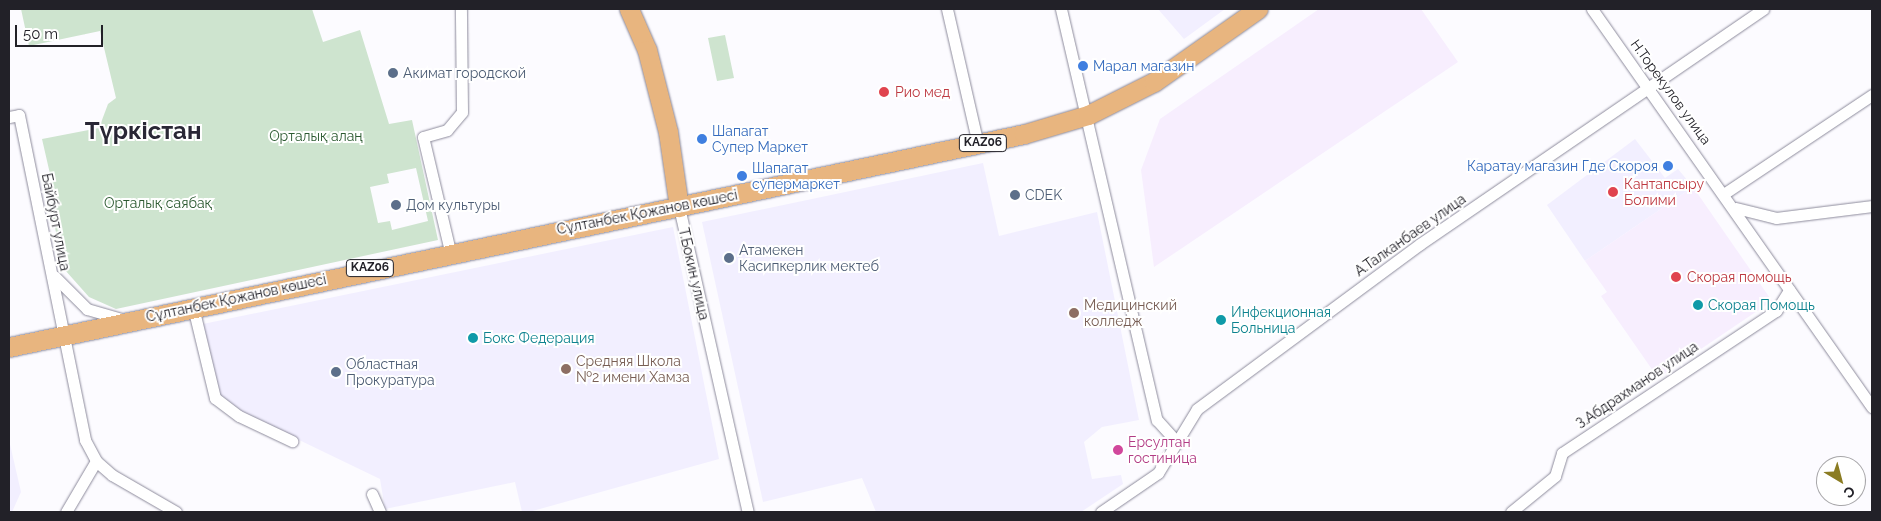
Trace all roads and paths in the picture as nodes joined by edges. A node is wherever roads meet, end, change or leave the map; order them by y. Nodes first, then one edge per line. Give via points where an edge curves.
1 (461, 9) edge
2 (629, 9) edge
3 (947, 9) edge
4 (1061, 9) edge
5 (1258, 9) edge
6 (1592, 9) edge
7 (1763, 9) edge
8 (1650, 89) junction
9 (1872, 95) edge
10 (1088, 115) junction
11 (14, 116) edge
12 (978, 144) junction
13 (1725, 193) junction
14 (1872, 206) edge
15 (679, 207) junction
16 (1736, 208) junction
17 (450, 251) junction
18 (51, 273) junction
19 (1789, 290) junction
20 (193, 307) junction
21 (134, 321) junction
22 (62, 336) junction
23 (9, 347) edge
24 (1872, 408) edge
25 (292, 441) dead end
26 (1176, 442) junction
27 (96, 461) junction
28 (372, 494) dead end
29 (66, 512) edge
30 (176, 512) edge
31 (380, 512) edge
32 (748, 512) edge
33 (1101, 512) edge
34 (1511, 512) edge

1 - 17 street via 462,112 447,130 424,137
2 - 15 main road, Т.Бокин улица via 647,50 668,132
3 - 12 street
4 - 10 street
5 - 10 main road, Сұлтанбек Қожанов көшесі / KАZ06 via 1154,82
6 - 8 street, Н.Торекулов улица
7 - 8 street, А.Талканбаев улица
8 - 13 street, Н.Торекулов улица
8 - 26 street, А.Талканбаев улица via 1420,244 1197,409
9 - 13 street
10 - 12 main road, Сұлтанбек Қожанов көшесі / KАZ06
10 - 26 street via 1157,420
11 - 18 street, Байбурт улица
12 - 15 main road, Сұлтанбек Қожанов көшесі / KАZ06
13 - 16 street, Н.Торекулов улица
14 - 16 street via 1776,218
15 - 17 main road, Сұлтанбек Қожанов көшесі / KАZ06
15 - 32 street, Т.Бокин улица
16 - 19 street, Н.Торекулов улица
17 - 20 main road, Сұлтанбек Қожанов көшесі / KАZ06
18 - 21 street via 87,309
18 - 22 street, Байбурт улица
19 - 24 street, Н.Торекулов улица
19 - 34 street, З.Абдрахманов улица via 1776,311 1562,453 1556,476
20 - 21 main road, Сұлтанбек Қожанов көшесі / KАZ06
20 - 25 street via 215,398 239,416
21 - 22 main road, Сұлтанбек Қожанов көшесі / KАZ06
22 - 23 main road, Сұлтанбек Қожанов көшесі / KАZ06
22 - 27 street, Байбурт улица via 85,440
26 - 33 street, А.Талканбаев улица via 1158,473
27 - 29 street
27 - 30 street
28 - 31 street

